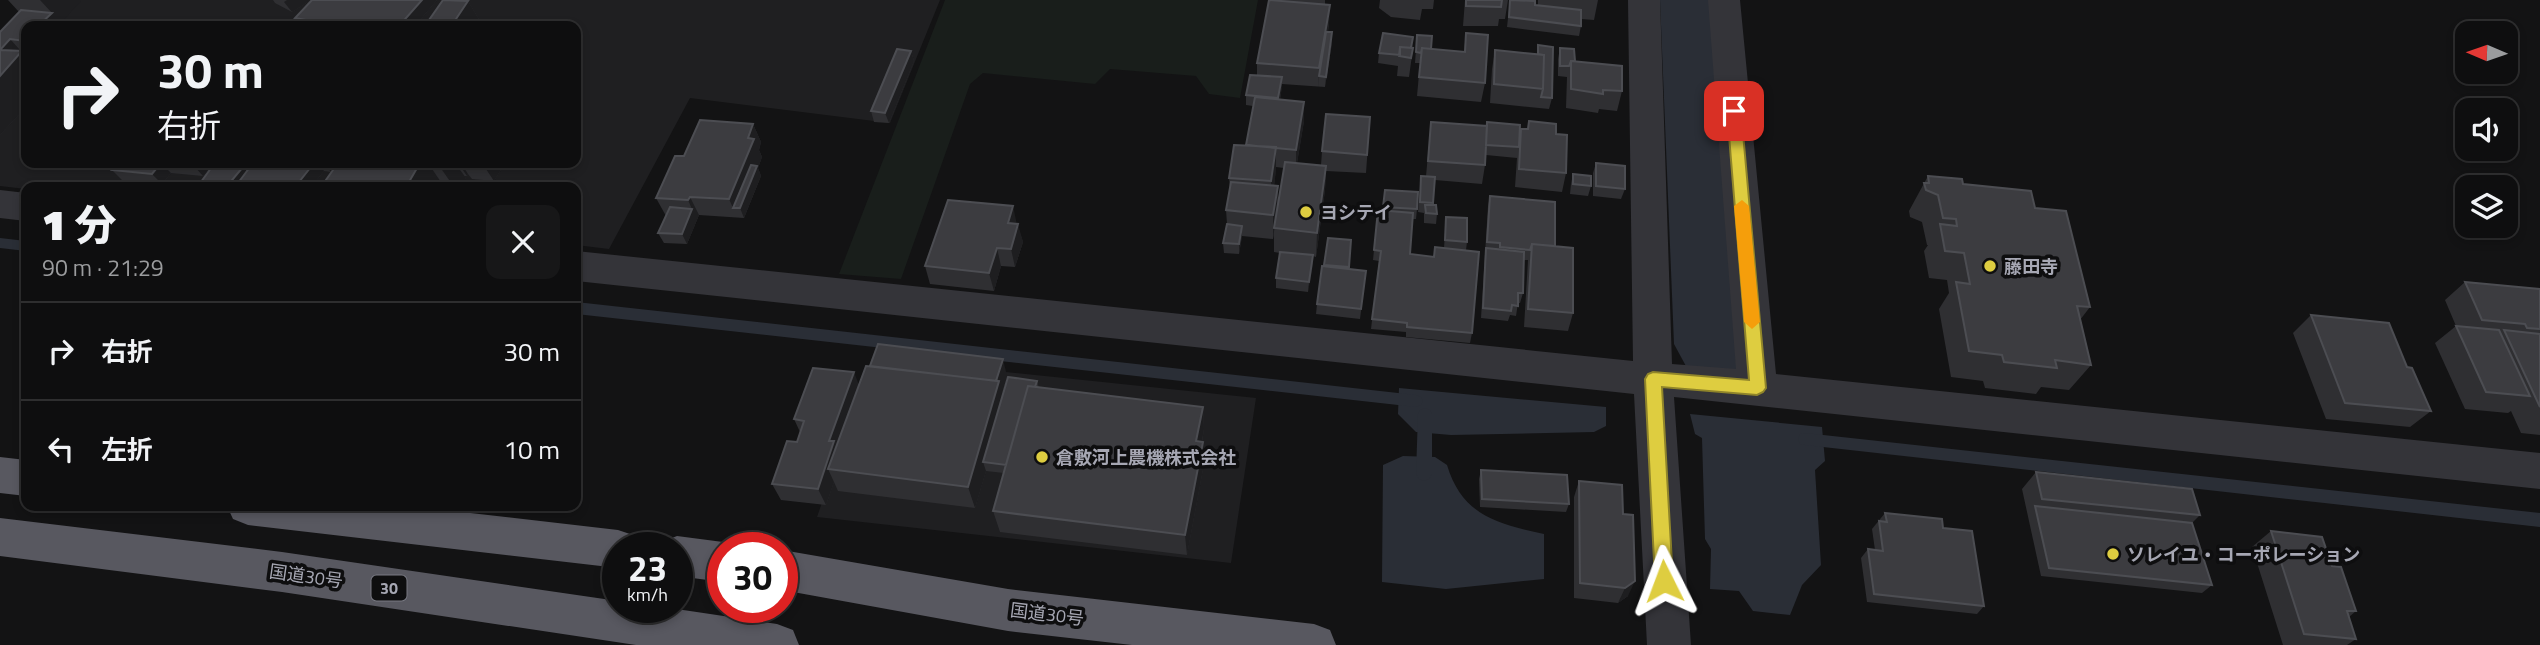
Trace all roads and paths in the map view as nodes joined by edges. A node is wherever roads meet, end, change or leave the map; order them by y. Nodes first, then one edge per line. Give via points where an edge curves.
1 (1644, 0) edge
2 (1724, 0) edge
3 (0, 204) edge
4 (21, 206) edge
5 (581, 267) edge
6 (1653, 379) junction
7 (1757, 388) junction
8 (2540, 471) edge
9 (0, 475) edge
10 (21, 477) edge
11 (291, 511) edge
12 (0, 537) edge
13 (602, 547) edge
14 (798, 573) edge
15 (777, 645) edge
16 (1314, 645) edge
17 (1669, 645) edge

1 - 6 street
2 - 7 street
3 - 4 street
5 - 6 street
6 - 7 street
6 - 17 street
7 - 8 street
9 - 10 highway
11 - 13 highway
12 - 15 highway, 国道30号 / 30 via 282,572
14 - 16 highway, 国道30号 via 1007,610

